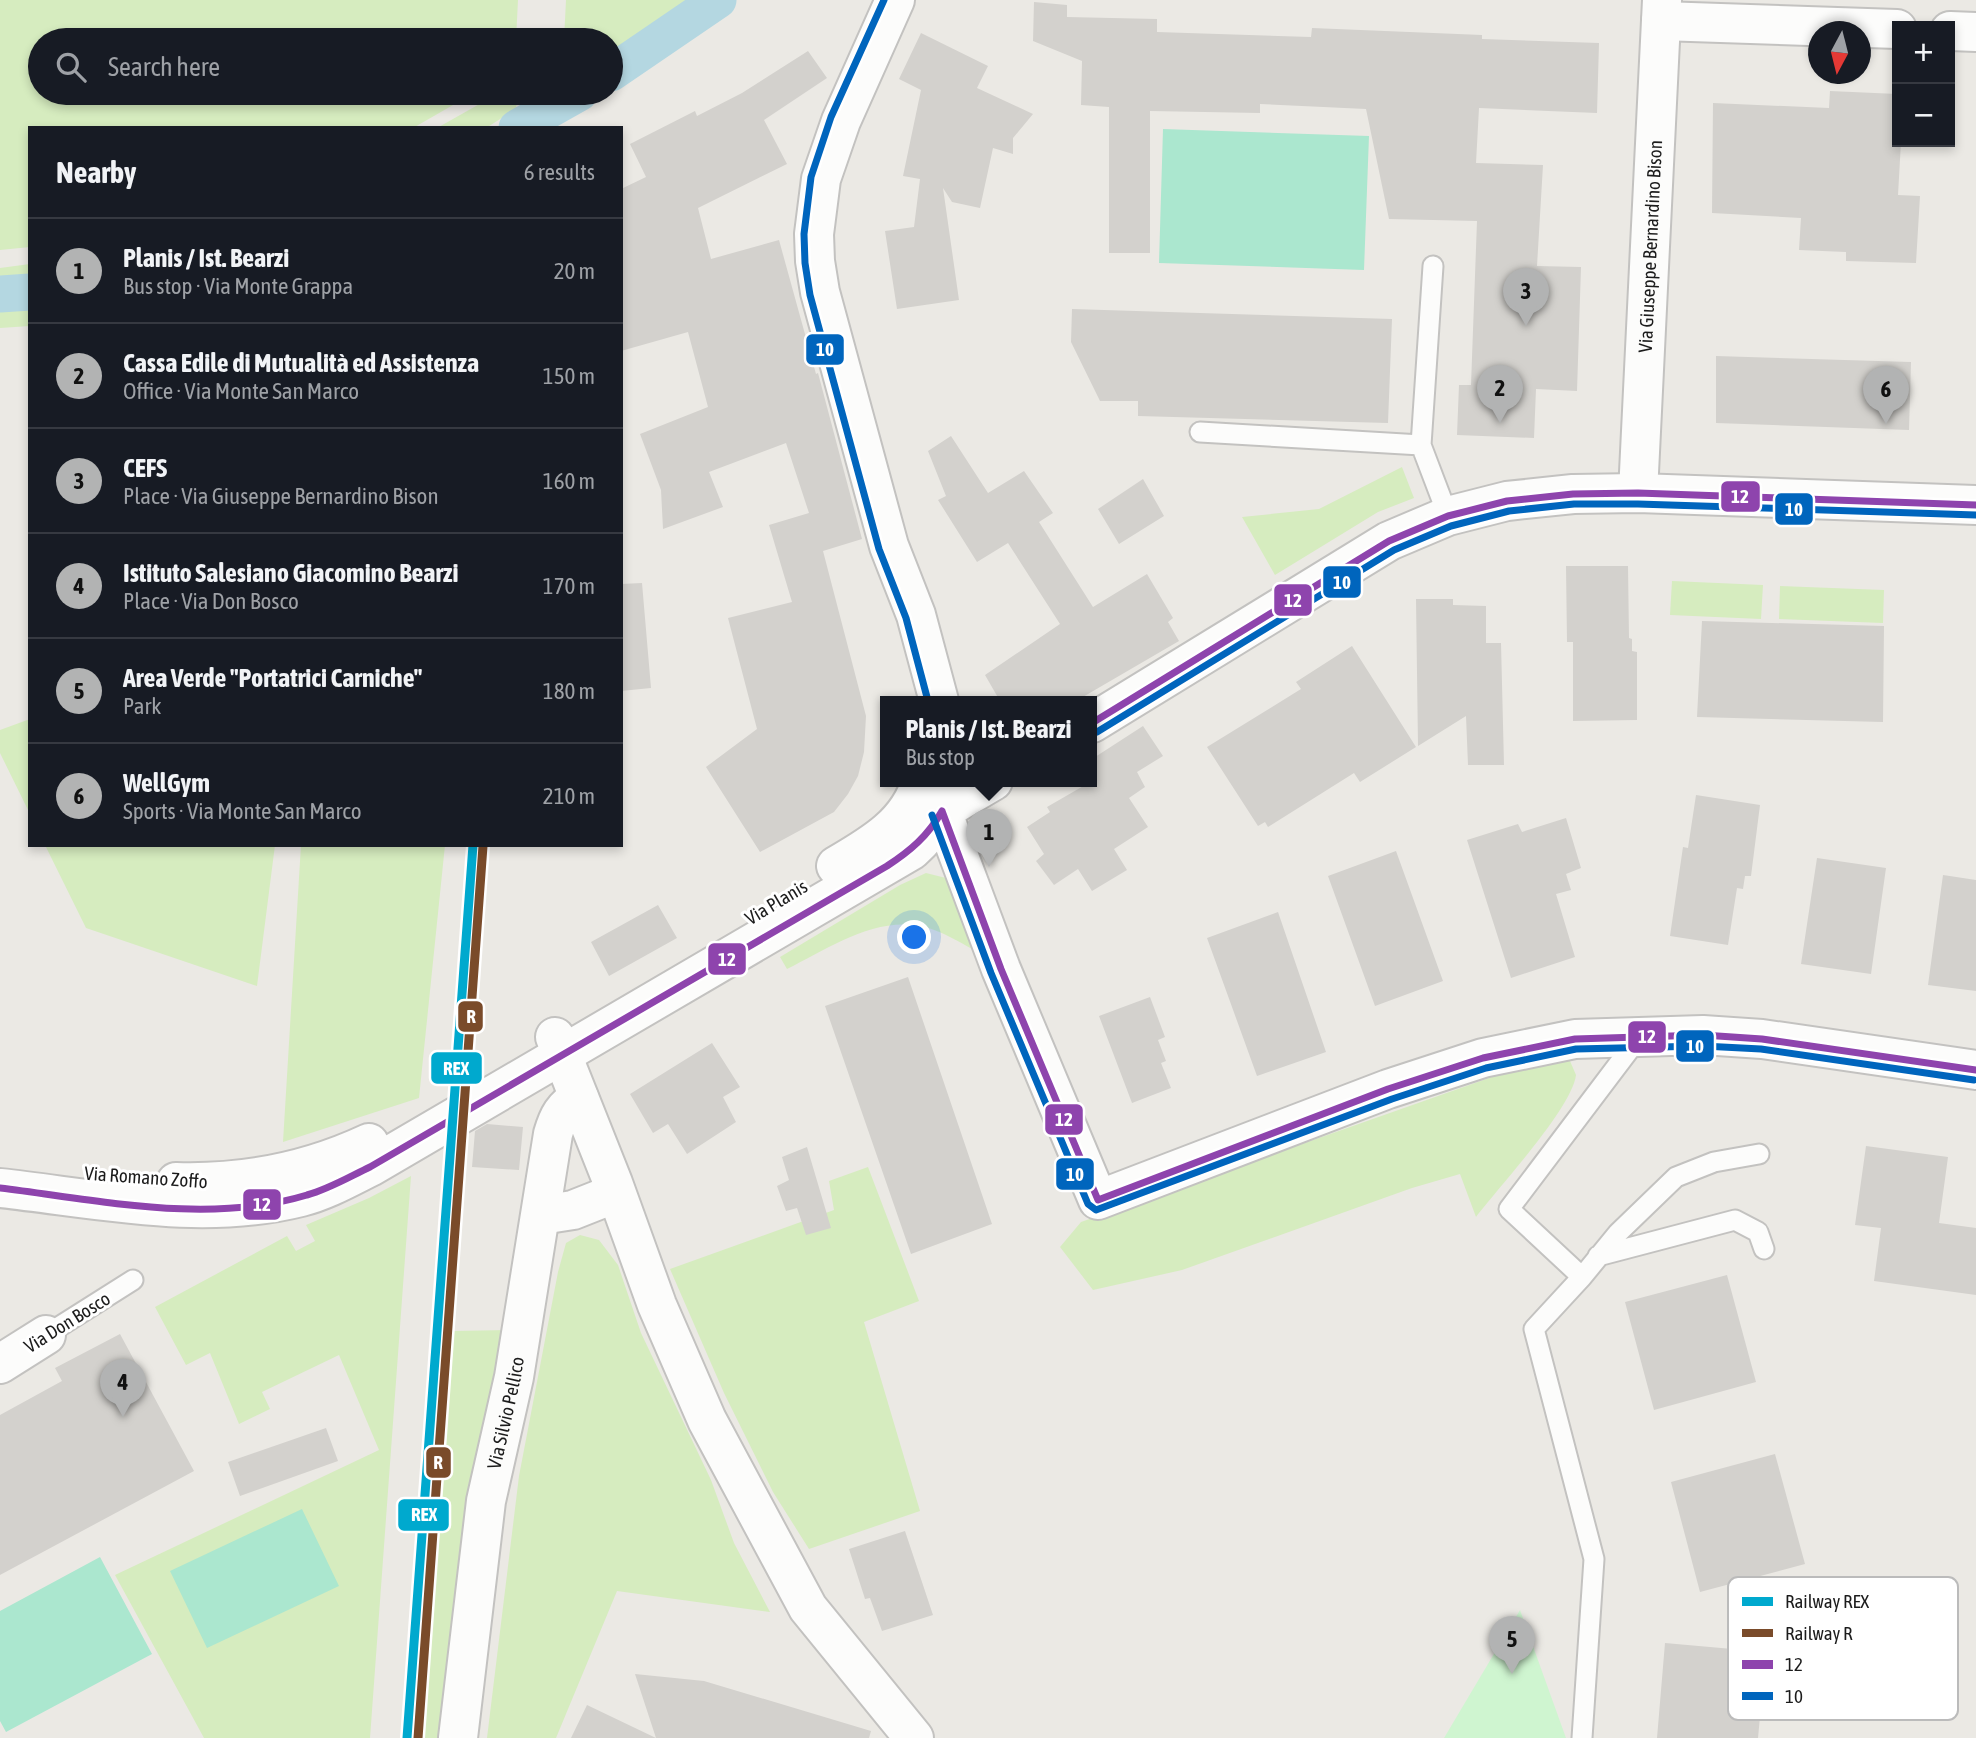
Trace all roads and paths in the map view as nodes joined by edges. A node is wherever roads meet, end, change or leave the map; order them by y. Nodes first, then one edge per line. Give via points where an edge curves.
1 (895, 0) edge
2 (1662, 11) edge
3 (1892, 29) edge
4 (1955, 31) edge
5 (1976, 32) edge
6 (1433, 266) dead end
7 (1200, 432) dead end
8 (1421, 445) junction
9 (1638, 493) junction
10 (1976, 505) edge
11 (1448, 516) junction
12 (889, 546) junction
13 (918, 696) edge
14 (938, 696) edge
15 (1097, 720) edge
16 (962, 787) edge
17 (932, 793) edge
18 (1640, 1036) junction
19 (558, 1046) junction
20 (1976, 1070) edge
21 (579, 1098) junction
22 (1759, 1153) dead end
23 (0, 1162) edge
24 (0, 1188) edge
25 (616, 1193) junction
26 (541, 1215) junction
27 (1765, 1249) dead end
28 (1598, 1256) junction
29 (1582, 1277) junction
30 (133, 1280) dead end
31 (46, 1335) joint
32 (0, 1364) edge
33 (458, 1738) edge
34 (914, 1738) edge
35 (1582, 1738) edge

1 - 12 street via 827,157 814,234 820,292
2 - 3 street
2 - 9 street, Via Giuseppe Bernardino Bison
4 - 5 street
6 - 8 lane
7 - 8 lane
8 - 11 lane
9 - 10 street
9 - 11 street via 1507,501
11 - 15 street via 1390,541
12 - 13 street via 898,618
12 - 14 street via 916,615
16 - 17 street
17 - 18 street via 1098,1200 1388,1089 1483,1058 1575,1039
17 - 19 street, Via Planis via 866,848
18 - 20 street via 1762,1039
18 - 29 lane via 1509,1209
19 - 21 street
19 - 23 street, Via Romano Zoffo via 356,1149 267,1175 214,1182 152,1181
19 - 24 street, Via Romano Zoffo via 370,1167 302,1197 246,1207 183,1209
21 - 25 street
21 - 26 street, Via Silvio Pellico via 558,1117
22 - 28 lane via 1714,1162 1675,1177
25 - 26 street via 573,1210
25 - 34 street via 657,1305 707,1420 808,1608
26 - 33 street, Via Silvio Pellico via 514,1377 486,1501
27 - 28 lane via 1758,1232 1735,1220
28 - 29 lane
29 - 35 lane via 1534,1329 1594,1559
30 - 31 lane, Via Don Bosco
31 - 32 street, Via Don Bosco

